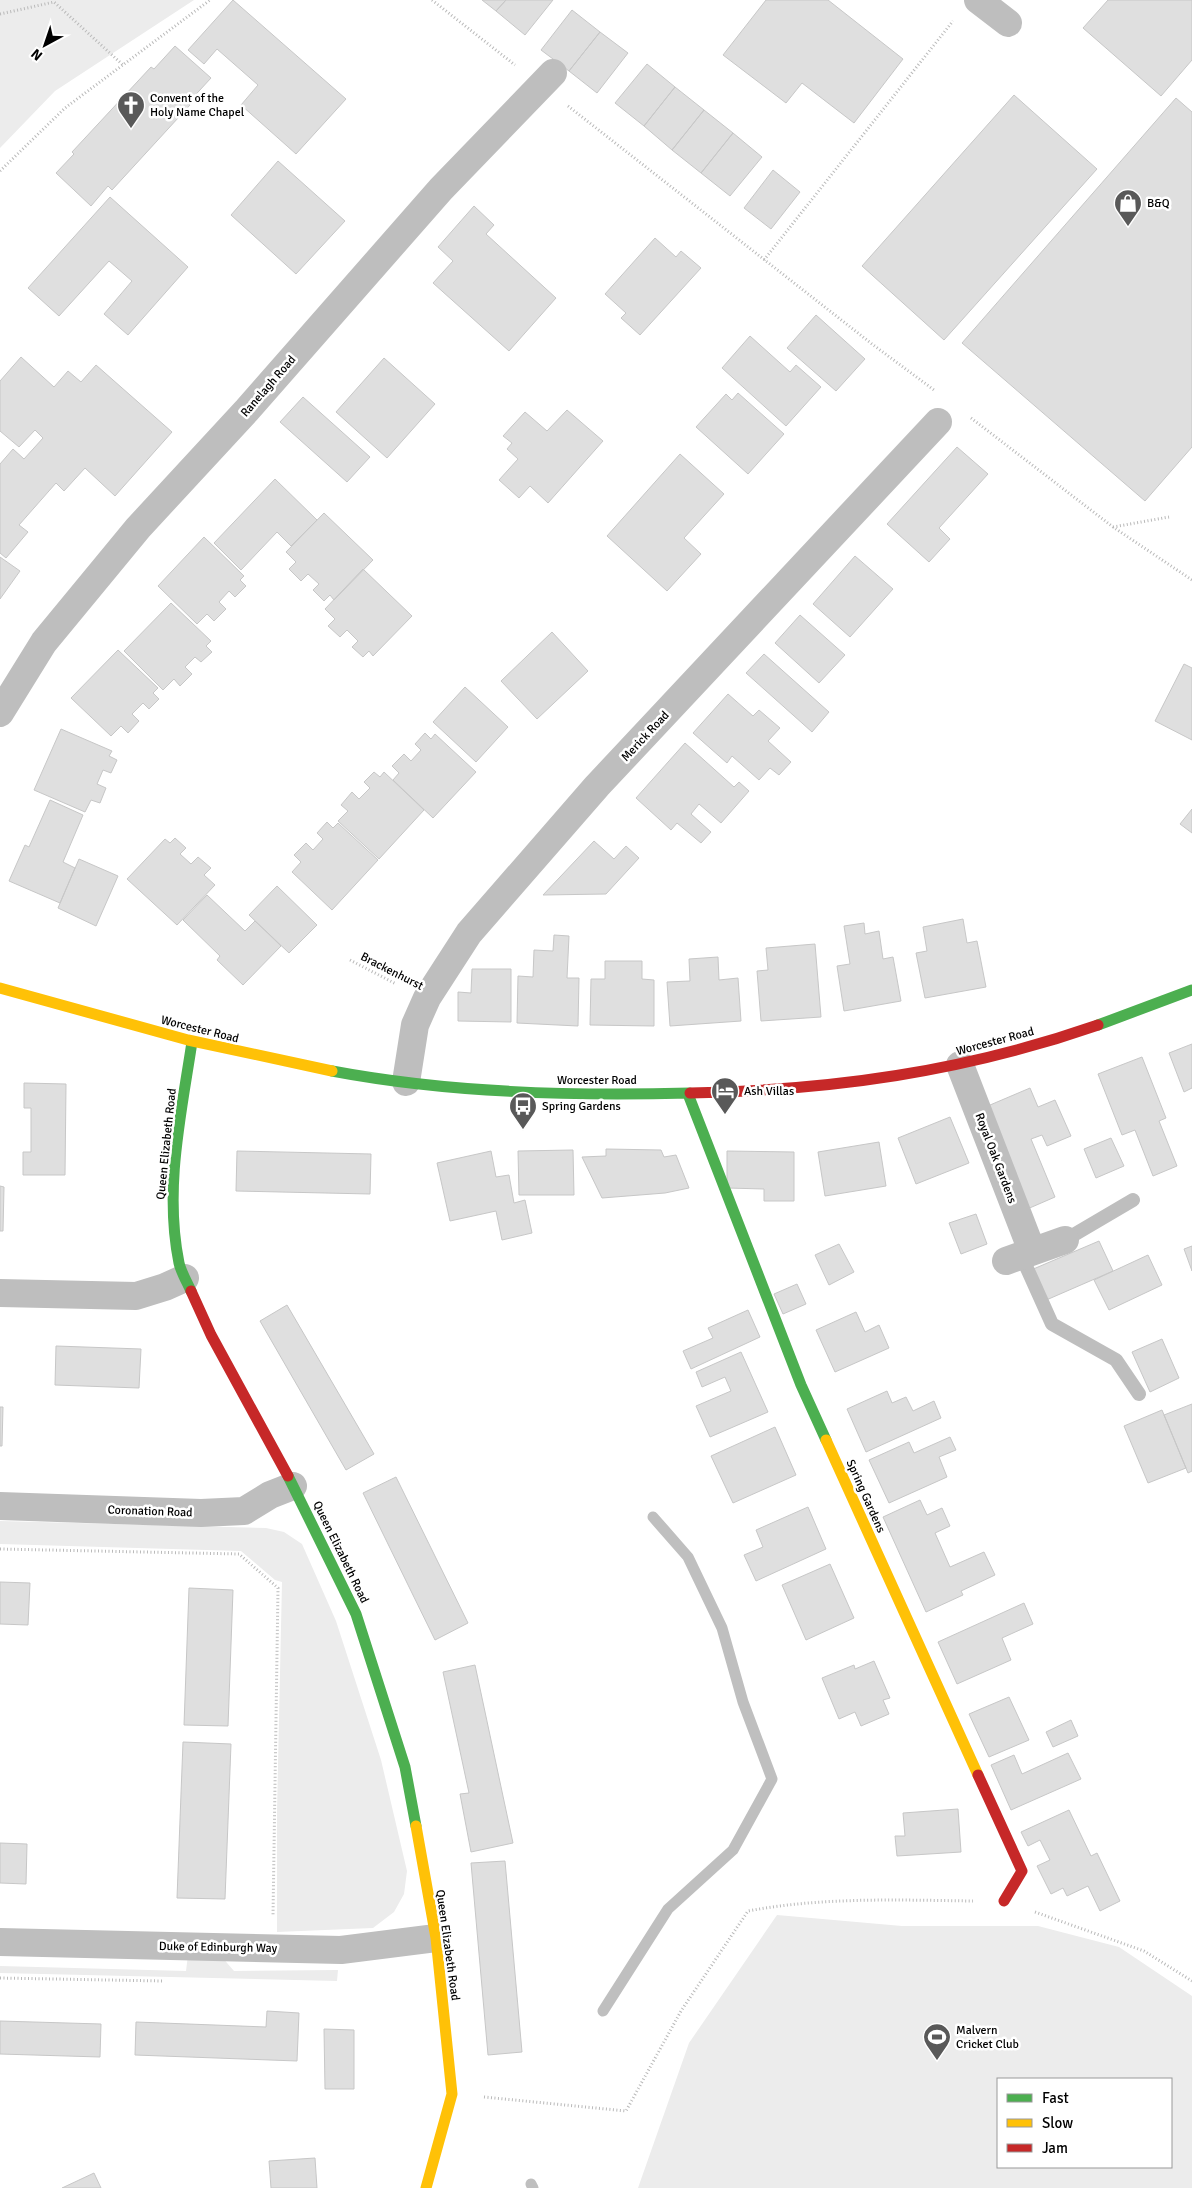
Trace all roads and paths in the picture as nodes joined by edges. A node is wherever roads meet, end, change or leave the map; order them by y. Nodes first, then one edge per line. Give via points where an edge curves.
1 (210, 0) edge
2 (432, 0) edge
3 (978, 0) edge
4 (0, 14) edge
5 (954, 20) dead end
6 (1008, 23) dead end
7 (123, 65) junction
8 (548, 80) junction
9 (0, 171) edge
10 (764, 260) junction
11 (940, 394) dead end
12 (963, 411) dead end
13 (938, 422) dead end
14 (1169, 516) dead end
15 (1113, 527) junction
16 (1192, 580) edge
17 (0, 713) edge
18 (350, 960) dead end
19 (0, 988) edge
20 (1192, 990) edge
21 (427, 998) junction
22 (192, 1042) junction
23 (960, 1065) junction
24 (406, 1082) junction
25 (688, 1094) junction
26 (1133, 1200) dead end
27 (1065, 1240) joint
28 (1020, 1256) junction
29 (185, 1278) junction
30 (0, 1293) edge
31 (1139, 1394) dead end
32 (293, 1486) junction
33 (0, 1506) edge
34 (0, 1549) edge
35 (1004, 1901) junction
36 (436, 1938) junction
37 (0, 1942) edge
38 (273, 1948) junction
39 (1192, 1981) edge
40 (452, 2094) junction
41 (426, 2188) edge

1 - 7 path
2 - 8 path
3 - 6 street
4 - 7 path via 54,2
5 - 10 path
7 - 9 path via 65,108
8 - 10 path
8 - 17 street, Ranelagh Road via 441,189 247,410 138,528 44,642
10 - 11 path
12 - 15 path
13 - 21 street, Merick Road via 597,786 469,933
14 - 15 path
15 - 16 path
18 - 21 path, Brackenhurst
19 - 22 main road, Worcester Road
20 - 23 main road, Worcester Road via 1072,1035
21 - 24 street, Merick Road via 415,1025
22 - 24 main road, Worcester Road via 305,1067
22 - 29 main road, Queen Elizabeth Road via 172,1194 179,1264
23 - 25 main road, Worcester Road via 829,1086
23 - 28 street, Royal Oak Gardens
24 - 25 main road, Worcester Road via 546,1094
25 - 35 main road, Spring Gardens via 801,1385 1022,1871
26 - 27 lane
27 - 28 street
28 - 31 lane via 1052,1324 1116,1360
29 - 30 street via 136,1296
29 - 32 main road, Queen Elizabeth Road via 211,1335
32 - 33 street, Coronation Road via 244,1511 201,1513
32 - 36 main road, Queen Elizabeth Road via 356,1614 405,1767
34 - 38 path via 239,1554 278,1588
35 - 39 path via 1144,1951
35 - 40 path via 878,1899 772,1906 748,1911 681,2011 626,2111
36 - 38 street, Duke of Edinburgh Way via 341,1950
36 - 40 main road, Queen Elizabeth Road
37 - 38 street, Duke of Edinburgh Way
40 - 41 main road

